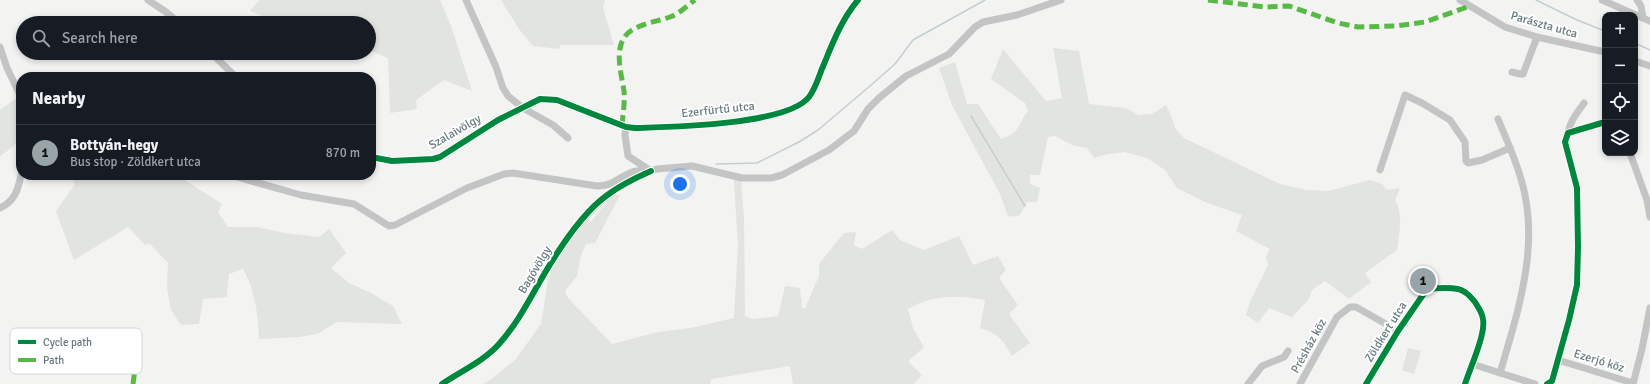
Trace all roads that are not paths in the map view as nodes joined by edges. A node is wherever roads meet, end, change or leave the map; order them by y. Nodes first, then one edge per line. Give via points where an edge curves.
1 (148, 0) edge
2 (466, 0) edge
3 (858, 0) edge
4 (1061, 0) edge
5 (1460, 0) edge
6 (1602, 0) edge
7 (1637, 0) edge
8 (171, 16) edge
9 (1647, 20) edge
10 (1537, 37) junction
11 (0, 47) edge
12 (1602, 51) edge
13 (218, 60) edge
14 (1638, 62) edge
15 (1650, 66) edge
16 (231, 72) edge
17 (1512, 72) dead end
18 (16, 87) edge
19 (1584, 103) dead end
20 (523, 108) junction
21 (1498, 119) dead end
22 (1602, 123) edge
23 (626, 127) junction
24 (1568, 133) junction
25 (568, 138) dead end
26 (1510, 148) junction
27 (1631, 156) edge
28 (376, 158) edge
29 (1380, 170) dead end
30 (647, 171) junction
31 (19, 180) edge
32 (248, 180) edge
33 (1649, 200) edge
34 (0, 208) edge
35 (1650, 217) edge
36 (1650, 308) edge
37 (1398, 331) junction
38 (1288, 351) dead end
39 (1558, 360) junction
40 (1472, 364) junction
41 (1500, 374) junction
42 (1530, 383) edge
43 (1633, 383) edge
44 (442, 384) edge
45 (1248, 384) edge
46 (1300, 384) edge
47 (1366, 384) edge
48 (1465, 384) edge
49 (1547, 384) edge

1 - 8 street
2 - 20 street via 503,88 508,96
3 - 23 street, Ezerfürtű utca via 836,34 809,97 794,108 752,119 705,124
4 - 30 street via 1017,15 983,22 975,27 949,54 906,76 879,98 868,109 854,131 829,150 782,175 771,178 742,178 692,166
5 - 10 street, Parászta utca via 1506,27
6 - 9 street
7 - 9 street
10 - 12 street, Parászta utca
10 - 17 street via 1523,74
11 - 18 street
13 - 16 street
14 - 15 street
19 - 24 street via 1574,117
20 - 23 street, Ezerfürtű utca via 540,99 557,100
20 - 25 street via 553,125
20 - 28 street, Szalaivölgy via 498,120 440,157 392,161
21 - 26 street
22 - 24 street
23 - 30 street via 628,156
24 - 39 street via 1565,142 1577,188 1577,285
26 - 29 street via 1468,163 1465,142 1450,120 1405,95
26 - 41 street via 1522,179 1526,202 1528,252 1521,299
27 - 33 street
30 - 32 street via 632,172 606,186 513,173 504,174 467,188 389,226 354,204 301,195
30 - 44 street, Bagóvölgy via 605,196 588,214 560,248 521,316 499,344
31 - 34 street via 14,198
33 - 35 street
36 - 43 street
37 - 40 street, Zöldkert utca via 1427,289 1460,289 1473,299 1483,319 1483,329
37 - 46 street, Présház köz via 1356,307 1350,307 1337,317
37 - 47 street, Zöldkert utca
38 - 45 street via 1284,357 1262,366
39 - 43 street, Ezerjó köz
39 - 49 street via 1552,381
40 - 41 street
40 - 48 street, Zöldkert utca
41 - 42 street

